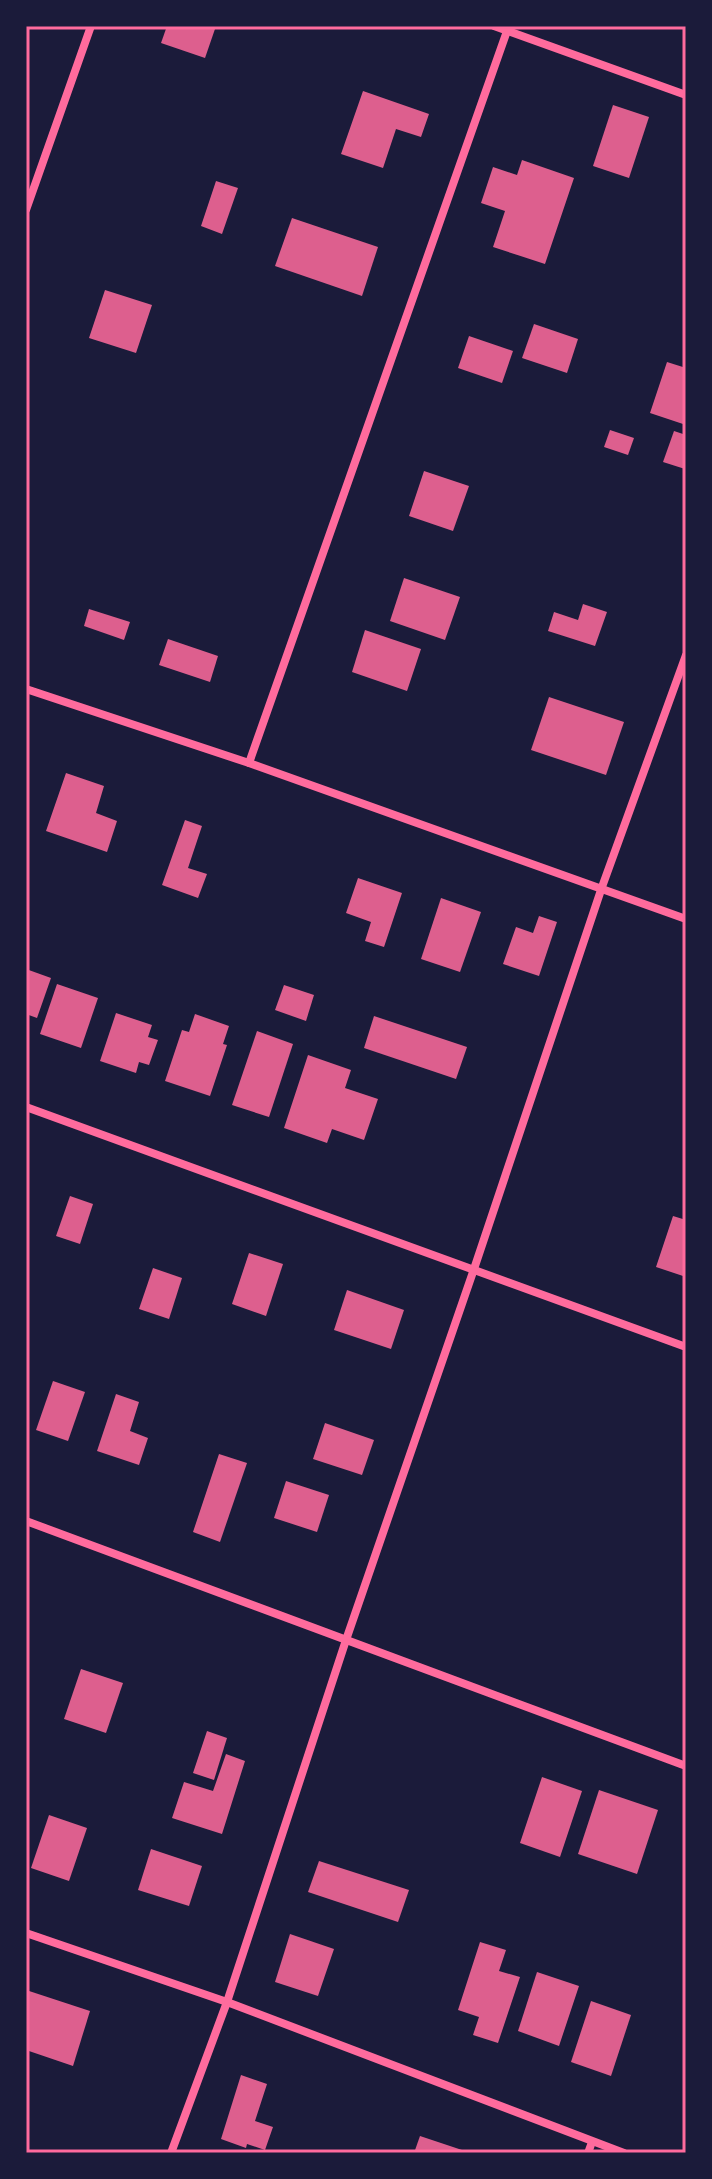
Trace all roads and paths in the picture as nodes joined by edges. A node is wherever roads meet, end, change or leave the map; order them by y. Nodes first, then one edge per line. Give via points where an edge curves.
1 (91, 26) edge
2 (494, 26) edge
3 (507, 31) junction
4 (686, 95) edge
5 (26, 210) edge
6 (686, 655) edge
7 (26, 689) edge
8 (249, 763) junction
9 (602, 887) junction
10 (686, 919) edge
11 (26, 1107) edge
12 (474, 1269) junction
13 (686, 1347) edge
14 (26, 1521) edge
15 (346, 1640) junction
16 (686, 1766) edge
17 (26, 1933) edge
18 (227, 2002) junction
19 (592, 2142) junction
20 (171, 2153) edge
21 (588, 2153) edge
22 (624, 2153) edge

1 - 5 street
2 - 3 street
3 - 4 street
3 - 8 street
6 - 9 street
7 - 8 street
8 - 9 street
9 - 10 street
9 - 12 street
11 - 12 street
12 - 13 street
12 - 15 street
14 - 15 street
15 - 16 street
15 - 18 street
17 - 18 street
18 - 19 street
18 - 20 street
19 - 21 street
19 - 22 street

